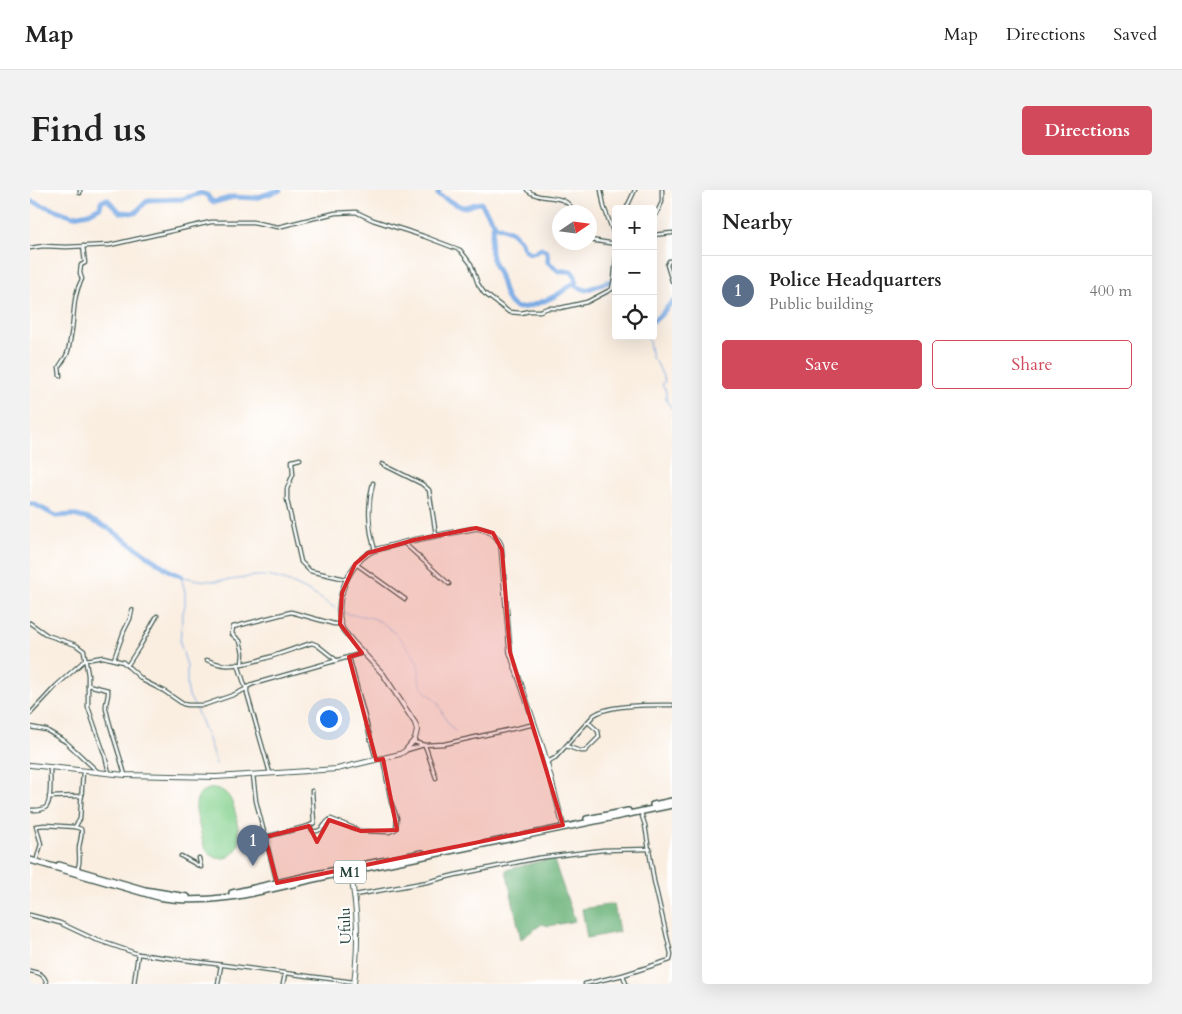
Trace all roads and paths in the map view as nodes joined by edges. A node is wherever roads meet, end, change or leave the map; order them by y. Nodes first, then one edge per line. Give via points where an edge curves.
1 (527, 190) edge
2 (600, 190) edge
3 (635, 190) edge
4 (662, 190) edge
5 (570, 205) edge
6 (628, 205) edge
7 (657, 213) edge
8 (612, 229) edge
9 (672, 233) edge
10 (657, 235) edge
11 (597, 241) edge
12 (612, 242) edge
13 (83, 246) junction
14 (30, 248) edge
15 (672, 261) edge
16 (672, 281) edge
17 (612, 289) edge
18 (60, 376) dead end
19 (300, 459) dead end
20 (382, 464) dead end
21 (373, 483) dead end
22 (436, 535) junction
23 (404, 543) junction
24 (375, 550) junction
25 (355, 564) junction
26 (346, 579) junction
27 (449, 584) dead end
28 (405, 599) dead end
29 (132, 610) dead end
30 (157, 616) dead end
31 (30, 623) edge
32 (340, 624) junction
33 (363, 652) junction
34 (348, 657) junction
35 (86, 659) junction
36 (114, 659) junction
37 (207, 660) dead end
38 (336, 660) junction
39 (242, 663) junction
40 (238, 664) junction
41 (127, 666) junction
42 (88, 685) junction
43 (246, 688) junction
44 (672, 705) edge
45 (30, 714) edge
46 (588, 722) junction
47 (535, 724) junction
48 (30, 727) edge
49 (414, 742) junction
50 (424, 745) junction
51 (566, 746) junction
52 (405, 751) junction
53 (383, 759) junction
54 (376, 760) junction
55 (547, 762) junction
56 (30, 765) edge
57 (50, 767) junction
58 (83, 771) junction
59 (99, 772) junction
60 (109, 773) junction
61 (270, 773) junction
62 (125, 775) junction
63 (253, 775) junction
64 (436, 778) dead end
65 (312, 791) dead end
66 (82, 796) junction
67 (49, 797) junction
68 (672, 803) edge
69 (30, 810) edge
70 (640, 812) junction
71 (563, 825) junction
72 (309, 826) junction
73 (75, 827) junction
74 (265, 837) junction
75 (650, 849) junction
76 (181, 856) dead end
77 (30, 858) edge
78 (37, 858) junction
79 (199, 858) dead end
80 (350, 869) junction
81 (77, 870) junction
82 (277, 884) junction
83 (355, 895) junction
84 (30, 915) edge
85 (138, 954) junction
86 (220, 965) junction
87 (30, 970) edge
88 (285, 974) junction
89 (623, 975) junction
90 (354, 983) edge
91 (47, 984) edge
92 (134, 984) edge
93 (218, 984) edge
94 (283, 984) edge
95 (585, 984) edge
96 (626, 984) edge

1 - 5 street via 564,199
2 - 8 street
3 - 6 street
4 - 7 street via 662,202
9 - 10 street
11 - 12 street
13 - 14 street
13 - 17 street via 126,243 212,222 253,222 278,227 323,215 356,212 460,250 471,264 484,293 509,312 540,311 587,302
13 - 18 street via 85,263 81,265 82,279 74,303 72,333 67,356 59,367
15 - 16 street via 667,265
19 - 26 street via 292,461 287,496 299,559 310,570
20 - 22 street via 429,490
21 - 24 street via 368,517
22 - 23 street
22 - 47 street via 476,528 488,531 499,540 510,652
23 - 24 street
23 - 27 street
24 - 25 street
25 - 26 street
25 - 28 street
26 - 32 street
29 - 36 street
30 - 41 street
31 - 35 street via 47,635 80,648
32 - 33 street
32 - 39 street via 291,612 233,627 232,634 240,641 244,653
33 - 34 street
33 - 49 street via 387,679 412,717 417,730
34 - 38 street
34 - 54 street
35 - 36 street
35 - 42 street
35 - 45 street
36 - 41 street
37 - 40 street via 224,666
38 - 39 street via 312,643
38 - 43 street
39 - 40 street
40 - 43 street
41 - 43 street via 144,681 185,705 204,704
42 - 60 street via 88,707
42 - 62 street via 108,690 107,713
43 - 61 street
44 - 46 street via 610,708 599,711
46 - 51 street
46 - 51 street via 599,734 592,744 580,752
47 - 50 street via 444,744
47 - 55 street
48 - 59 street via 46,730 66,742
49 - 50 street
49 - 52 street
50 - 52 street
50 - 64 street
51 - 55 street
52 - 53 street
53 - 54 street
53 - 72 street via 397,818 395,830 361,831 330,819 324,828 316,832
54 - 61 street via 337,768
55 - 71 street
56 - 57 street
57 - 58 street
57 - 67 street
58 - 59 street
58 - 66 street
59 - 60 street
60 - 62 street
61 - 63 street
62 - 63 street
63 - 74 street
65 - 72 street via 314,820
66 - 67 street
66 - 73 street via 80,819
67 - 69 street via 45,808
68 - 70 highway, M1
68 - 71 highway, M1
70 - 75 street
70 - 80 highway, M1
71 - 80 highway, M1
72 - 74 street
73 - 78 street via 36,826 41,844
73 - 81 street via 81,829 82,836
74 - 82 street
75 - 83 street via 603,850 538,858
75 - 89 street via 670,960
76 - 79 street via 202,867
77 - 78 highway, M1
77 - 80 highway, M1 via 158,897 186,900 224,898
78 - 81 highway, M1
80 - 82 highway, M1
80 - 83 street, Ufulu
81 - 82 highway, M1 via 185,897 222,895
83 - 90 street, Ufulu via 358,942
84 - 85 street via 60,923
85 - 86 street
85 - 92 street
86 - 88 street
86 - 93 street
87 - 91 street via 42,974
88 - 90 street
88 - 94 street
89 - 95 street
89 - 96 street

